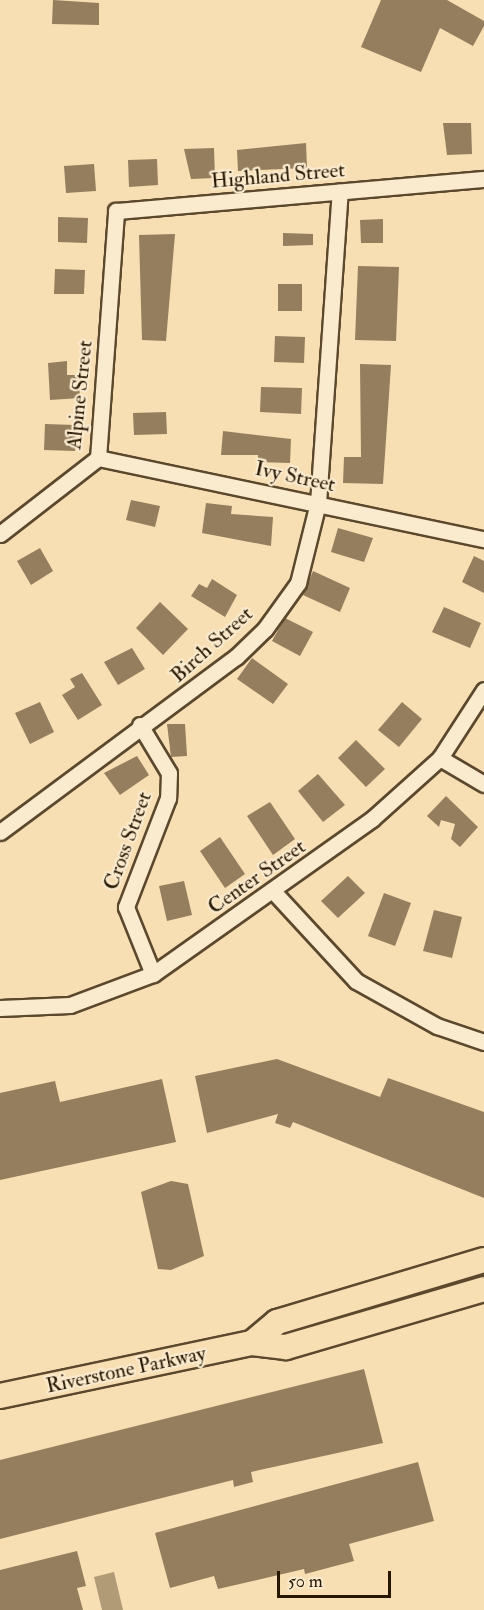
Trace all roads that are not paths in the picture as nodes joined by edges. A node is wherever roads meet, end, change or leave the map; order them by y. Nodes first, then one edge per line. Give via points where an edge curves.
1 (484, 179) edge
2 (340, 192) junction
3 (114, 251) joint
4 (98, 458) junction
5 (318, 503) junction
6 (0, 534) edge
7 (484, 539) edge
8 (484, 690) edge
9 (140, 725) junction
10 (440, 758) junction
11 (484, 784) edge
12 (0, 832) edge
13 (273, 891) junction
14 (153, 974) junction
15 (0, 1008) edge
16 (484, 1042) edge
17 (484, 1260) edge
18 (484, 1289) edge
19 (252, 1343) junction
20 (0, 1396) edge

1 - 2 street, Highland Street
2 - 3 street, Highland Street via 116,211
2 - 5 street, Birch Street
3 - 4 street, Alpine Street
4 - 5 street, Ivy Street
4 - 6 street, Alpine Street
5 - 7 street, Ivy Street
5 - 9 street, Birch Street via 298,583 265,629 185,698
8 - 10 street, Center Street
9 - 12 street, Birch Street
9 - 14 street, Cross Street via 169,773 168,798 126,907
10 - 11 street
10 - 13 street, Center Street via 366,825
13 - 14 street, Center Street
13 - 16 street via 356,981 437,1026
14 - 15 street, Center Street via 87,1002
17 - 19 main road, Riverstone Parkway via 277,1322
18 - 19 main road, Riverstone Parkway via 286,1347
19 - 20 main road, Riverstone Parkway

